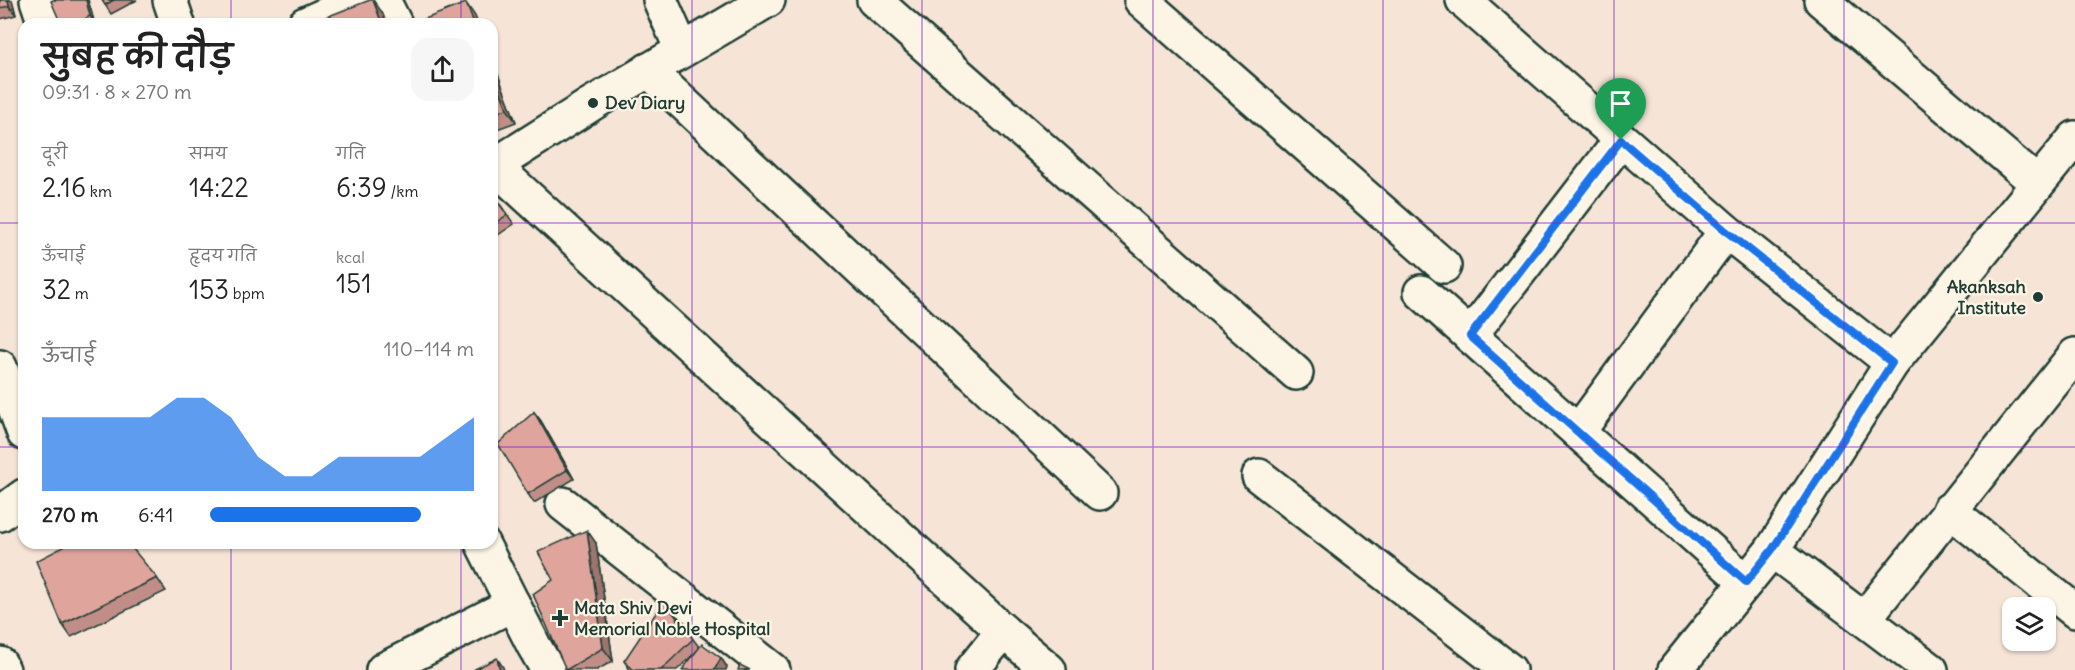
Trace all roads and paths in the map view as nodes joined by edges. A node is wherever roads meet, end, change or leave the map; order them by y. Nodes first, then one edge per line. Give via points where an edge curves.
1 (37, 0) edge
2 (170, 0) edge
3 (359, 0) edge
4 (383, 0) edge
5 (660, 0) edge
6 (768, 0) edge
7 (874, 0) edge
8 (1141, 0) edge
9 (1463, 0) edge
10 (1821, 0) edge
11 (43, 18) edge
12 (176, 18) edge
13 (318, 18) edge
14 (392, 18) edge
15 (682, 50) junction
16 (648, 70) junction
17 (2075, 138) edge
18 (1621, 140) junction
19 (498, 163) edge
20 (498, 171) edge
21 (2037, 183) junction
22 (1726, 231) junction
23 (1444, 266) dead end
24 (1421, 292) dead end
25 (1470, 336) junction
26 (2075, 355) edge
27 (1892, 363) junction
28 (0, 367) edge
29 (1296, 373) dead end
30 (18, 416) edge
31 (1578, 432) junction
32 (1259, 476) dead end
33 (1100, 493) dead end
34 (18, 500) edge
35 (564, 504) dead end
36 (1949, 510) junction
37 (0, 514) edge
38 (485, 549) edge
39 (1772, 550) junction
40 (1746, 582) junction
41 (513, 604) junction
42 (2075, 611) edge
43 (1864, 620) junction
44 (1003, 631) junction
45 (0, 664) edge
46 (3, 670) edge
47 (383, 670) edge
48 (548, 670) edge
49 (773, 670) edge
50 (972, 670) edge
51 (1049, 670) edge
52 (1509, 670) edge
53 (1675, 670) edge
54 (1931, 670) edge

1 - 11 street
2 - 12 street
3 - 13 street
4 - 14 street
5 - 15 street
6 - 15 street
7 - 29 street
8 - 23 street
9 - 18 street
10 - 21 street
15 - 16 street
16 - 19 street
16 - 33 street
17 - 21 street
18 - 22 street
18 - 25 street
20 - 44 street
21 - 27 street
22 - 27 street
22 - 31 street
24 - 25 street
25 - 31 street
26 - 36 street
27 - 39 street
28 - 30 street
31 - 40 street
32 - 52 street
34 - 37 street
35 - 49 street
36 - 42 street
36 - 43 street
38 - 41 street
39 - 40 street
39 - 43 street
40 - 53 street
41 - 47 street
41 - 48 street
43 - 54 street
44 - 50 street
44 - 51 street
45 - 46 street

